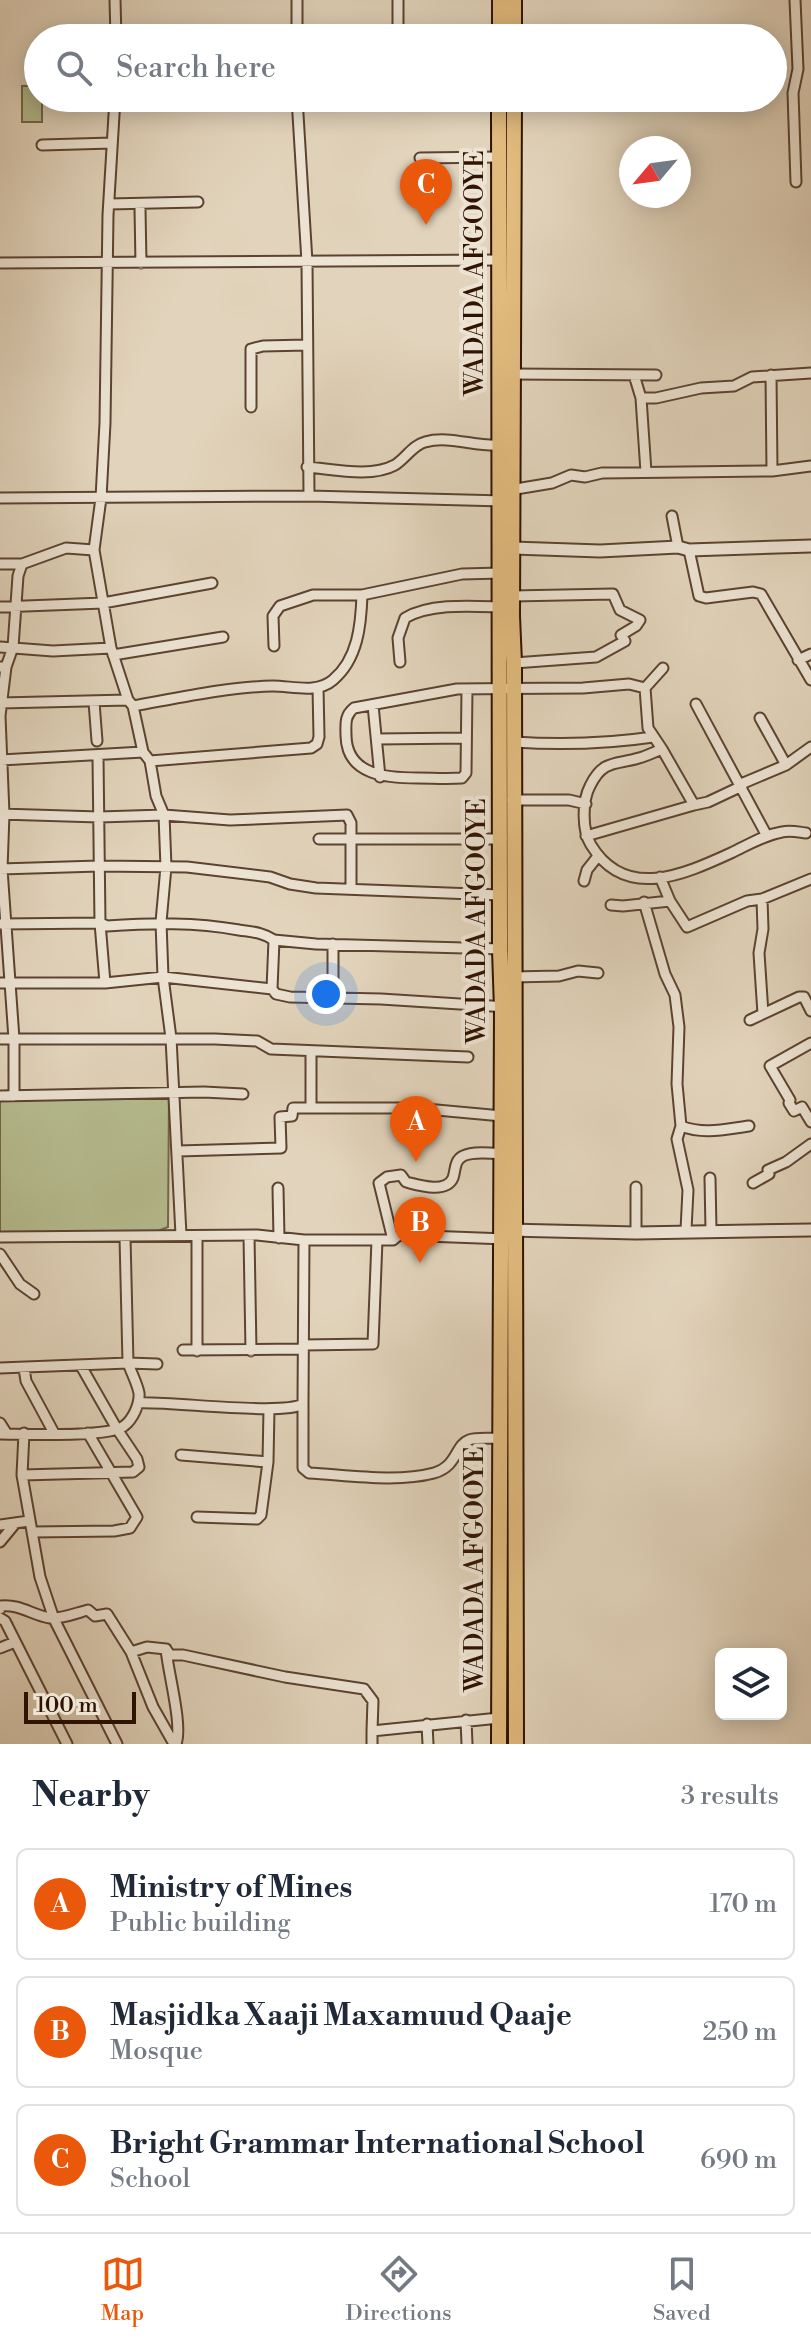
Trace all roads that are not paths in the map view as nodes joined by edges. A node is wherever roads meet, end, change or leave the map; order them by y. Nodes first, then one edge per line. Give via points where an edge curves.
1 (115, 0) edge
2 (297, 0) edge
3 (398, 0) edge
4 (500, 0) edge
5 (514, 0) edge
6 (795, 0) edge
7 (116, 24) edge
8 (297, 24) edge
9 (398, 24) edge
10 (500, 24) edge
11 (514, 24) edge
12 (113, 112) edge
13 (298, 112) edge
14 (499, 112) edge
15 (514, 112) edge
16 (112, 143) junction
17 (42, 145) dead end
18 (498, 157) junction
19 (420, 158) dead end
20 (796, 182) dead end
21 (198, 202) dead end
22 (109, 204) junction
23 (140, 209) dead end
24 (499, 260) junction
25 (307, 262) junction
26 (0, 263) edge
27 (141, 263) junction
28 (107, 264) junction
29 (307, 345) junction
30 (811, 373) edge
31 (512, 374) junction
32 (634, 375) junction
33 (656, 375) dead end
34 (771, 375) junction
35 (641, 398) junction
36 (251, 407) dead end
37 (500, 445) junction
38 (811, 466) edge
39 (307, 467) junction
40 (772, 471) junction
41 (646, 472) junction
42 (309, 496) junction
43 (507, 496) junction
44 (0, 498) edge
45 (101, 498) junction
46 (672, 516) dead end
47 (811, 546) edge
48 (513, 548) junction
49 (684, 548) junction
50 (94, 550) junction
51 (0, 564) edge
52 (22, 564) junction
53 (507, 572) junction
54 (212, 583) dead end
55 (362, 595) junction
56 (512, 596) junction
57 (103, 603) junction
58 (0, 607) edge
59 (500, 607) junction
60 (18, 608) junction
61 (223, 637) dead end
62 (274, 646) dead end
63 (0, 647) edge
64 (13, 647) junction
65 (112, 652) junction
66 (811, 654) edge
67 (798, 660) junction
68 (400, 662) dead end
69 (514, 663) junction
70 (3, 667) edge
71 (663, 668) dead end
72 (811, 680) edge
73 (318, 687) junction
74 (507, 688) junction
75 (645, 688) junction
76 (467, 689) junction
77 (94, 702) junction
78 (0, 703) edge
79 (130, 703) junction
80 (696, 704) dead end
81 (373, 705) junction
82 (760, 718) dead end
83 (653, 737) junction
84 (466, 738) junction
85 (377, 739) junction
86 (97, 741) dead end
87 (514, 742) junction
88 (811, 747) edge
89 (662, 749) junction
90 (1, 756) edge
91 (146, 756) junction
92 (98, 757) junction
93 (786, 765) junction
94 (380, 777) junction
95 (741, 785) junction
96 (507, 801) junction
97 (586, 804) junction
98 (694, 805) junction
99 (2, 814) edge
100 (164, 815) junction
101 (99, 817) junction
102 (809, 834) edge
103 (586, 836) junction
104 (767, 836) junction
105 (350, 837) junction
106 (319, 839) dead end
107 (502, 839) junction
108 (598, 856) junction
109 (99, 866) junction
110 (166, 867) junction
111 (1, 869) edge
112 (660, 877) junction
113 (811, 879) edge
114 (584, 881) dead end
115 (351, 889) junction
116 (500, 895) junction
117 (762, 899) junction
118 (670, 901) junction
119 (644, 902) junction
120 (611, 905) dead end
121 (161, 922) junction
122 (100, 923) junction
123 (4, 924) edge
124 (274, 940) junction
125 (333, 944) junction
126 (507, 949) junction
127 (598, 973) dead end
128 (163, 977) junction
129 (513, 977) junction
130 (5, 983) edge
131 (105, 983) junction
132 (272, 989) junction
133 (333, 998) junction
134 (508, 1007) junction
135 (811, 1011) edge
136 (763, 1014) junction
137 (750, 1020) dead end
138 (171, 1038) junction
139 (0, 1039) edge
140 (14, 1039) junction
141 (811, 1043) edge
142 (311, 1051) junction
143 (468, 1057) dead end
144 (174, 1092) junction
145 (243, 1094) dead end
146 (0, 1096) edge
147 (14, 1096) junction
148 (311, 1106) junction
149 (502, 1116) junction
150 (811, 1122) edge
151 (681, 1126) junction
152 (749, 1126) dead end
153 (811, 1144) edge
154 (178, 1151) junction
155 (502, 1154) junction
156 (710, 1178) dead end
157 (753, 1183) dead end
158 (636, 1187) dead end
159 (278, 1188) dead end
160 (686, 1230) junction
161 (711, 1230) junction
162 (811, 1230) edge
163 (636, 1233) junction
164 (507, 1234) junction
165 (181, 1235) junction
166 (197, 1236) junction
167 (249, 1236) junction
168 (0, 1237) edge
169 (125, 1237) junction
170 (279, 1238) junction
171 (304, 1240) junction
172 (377, 1240) junction
173 (393, 1240) junction
174 (0, 1254) edge
175 (34, 1294) dead end
176 (303, 1347) junction
177 (183, 1350) dead end
178 (197, 1351) junction
179 (251, 1351) junction
180 (128, 1363) junction
181 (157, 1364) dead end
182 (81, 1366) junction
183 (0, 1368) edge
184 (24, 1368) junction
185 (138, 1403) junction
186 (303, 1404) junction
187 (269, 1409) junction
188 (0, 1423) edge
189 (117, 1429) junction
190 (24, 1433) junction
191 (54, 1433) junction
192 (88, 1433) junction
193 (4, 1434) edge
194 (500, 1438) junction
195 (181, 1455) dead end
196 (268, 1462) junction
197 (112, 1473) junction
198 (22, 1475) junction
199 (197, 1517) dead end
200 (0, 1525) edge
201 (14, 1525) junction
202 (31, 1526) junction
203 (0, 1542) edge
204 (0, 1609) edge
205 (0, 1618) edge
206 (54, 1619) junction
207 (15, 1642) junction
208 (0, 1648) edge
209 (166, 1649) junction
210 (131, 1652) junction
211 (499, 1718) junction
212 (466, 1720) junction
213 (427, 1724) junction
214 (372, 1731) junction
215 (67, 1744) edge
216 (117, 1744) edge
217 (175, 1744) edge
218 (372, 1744) edge
219 (428, 1744) edge
220 (467, 1744) edge
221 (499, 1744) edge
222 (516, 1744) edge

1 - 7 street
2 - 8 street
3 - 9 street
4 - 10 highway
5 - 11 highway
6 - 20 street
12 - 16 street
13 - 25 street
14 - 18 highway, WADADA AFGOOYE
15 - 31 highway, WADADA AFGOOYE
16 - 17 street
16 - 22 street
18 - 19 street
18 - 24 highway, WADADA AFGOOYE
21 - 22 street
22 - 28 street
23 - 27 street
24 - 25 street
24 - 37 highway, WADADA AFGOOYE
25 - 27 street
25 - 29 street
26 - 28 street
27 - 28 street
28 - 45 street
29 - 36 street via 251,349
29 - 39 street
30 - 34 street
31 - 32 street
31 - 43 highway, WADADA AFGOOYE
32 - 33 street
32 - 35 street
34 - 35 street via 734,386
34 - 40 street
35 - 41 street
37 - 39 street via 429,441 397,464 377,470
37 - 43 highway, WADADA AFGOOYE
38 - 40 street
39 - 42 street
40 - 41 street
41 - 43 street via 571,475
42 - 43 street
42 - 45 street
43 - 48 highway, WADADA AFGOOYE
43 - 53 highway, WADADA AFGOOYE
44 - 45 street
45 - 50 street
46 - 49 street
47 - 49 street
48 - 49 street
48 - 53 highway, WADADA AFGOOYE
49 - 67 street via 699,596 761,594
50 - 52 street via 66,548
50 - 57 street
51 - 52 street
52 - 60 street
53 - 55 street via 462,574
53 - 56 highway, WADADA AFGOOYE
53 - 59 highway, WADADA AFGOOYE
54 - 57 street
55 - 62 street via 313,595 280,606 273,616
55 - 73 street via 355,651 333,680
56 - 69 highway, WADADA AFGOOYE
56 - 69 street via 613,594 620,610 640,620 621,635 625,641 596,657
57 - 60 street
57 - 65 street
58 - 60 street
59 - 68 street via 443,607 412,614 405,618 398,638
59 - 74 highway, WADADA AFGOOYE
60 - 64 street
61 - 65 street
63 - 64 street
64 - 65 street
64 - 70 street
65 - 79 street
66 - 67 street
67 - 72 street
69 - 74 highway, WADADA AFGOOYE
70 - 78 street
71 - 75 street
73 - 79 street via 271,686
73 - 91 street via 319,737 311,748
74 - 75 street
74 - 76 street
74 - 87 highway, WADADA AFGOOYE
74 - 96 highway, WADADA AFGOOYE
75 - 83 street
76 - 81 street
76 - 84 street
77 - 78 street
77 - 79 street
77 - 86 street
78 - 90 street
79 - 91 street
80 - 95 street
81 - 85 street
81 - 94 street via 350,711 346,745 352,758
82 - 93 street
83 - 87 street via 565,745
83 - 89 street
84 - 85 street
84 - 94 street via 462,778
85 - 94 street
87 - 96 highway, WADADA AFGOOYE
88 - 93 street
89 - 97 street via 613,762 600,771
89 - 98 street
90 - 92 street
90 - 99 street
91 - 92 street
91 - 100 street
92 - 101 street
93 - 95 street
95 - 98 street
95 - 104 street
96 - 97 street
96 - 107 highway, WADADA AFGOOYE
96 - 126 highway, WADADA AFGOOYE
97 - 103 street
98 - 103 street
99 - 101 street
99 - 111 street
100 - 101 street
100 - 105 street via 230,820 347,815
100 - 110 street
101 - 109 street
102 - 104 street via 785,831
103 - 108 street
104 - 112 street
105 - 106 street
105 - 107 street
105 - 115 street
107 - 116 highway, WADADA AFGOOYE
108 - 112 street via 621,875 638,880
108 - 114 street
109 - 110 street
109 - 111 street
109 - 122 street
110 - 115 street
110 - 121 street
111 - 123 street
112 - 118 street
113 - 117 street
115 - 116 street
116 - 126 highway, WADADA AFGOOYE
117 - 118 street via 692,927 683,923
117 - 136 street
118 - 119 street
119 - 120 street
119 - 151 street via 675,995
121 - 122 street
121 - 124 street via 260,932
121 - 128 street
122 - 123 street
122 - 131 street
123 - 130 street
124 - 125 street
124 - 132 street
125 - 126 street
125 - 133 street
126 - 129 highway, WADADA AFGOOYE
126 - 134 highway, WADADA AFGOOYE
127 - 129 street
128 - 131 street
128 - 132 street
128 - 138 street
129 - 134 highway, WADADA AFGOOYE
130 - 131 street
130 - 140 street
132 - 133 street via 290,997
133 - 134 street
134 - 149 highway, WADADA AFGOOYE
134 - 164 highway, WADADA AFGOOYE
135 - 136 street via 802,997
136 - 137 street
138 - 140 street
138 - 142 street via 257,1041 271,1049
138 - 144 street
139 - 140 street
140 - 147 street
141 - 150 street via 770,1066 794,1111 802,1107
142 - 143 street
142 - 148 street
144 - 145 street
144 - 147 street
144 - 154 street
146 - 147 street
148 - 149 street
148 - 154 street via 293,1108 292,1116 280,1117 281,1148
149 - 155 highway, WADADA AFGOOYE
151 - 152 street via 715,1131
151 - 160 street via 677,1139 688,1190
153 - 157 street
154 - 165 street
155 - 164 highway, WADADA AFGOOYE
155 - 173 street via 465,1154 446,1185 429,1188 406,1182 401,1175 379,1183
156 - 161 street
158 - 163 street
159 - 170 street
160 - 161 street
160 - 163 street
161 - 162 street
163 - 164 street
164 - 173 street via 399,1235
164 - 194 highway, WADADA AFGOOYE
164 - 222 highway, WADADA AFGOOYE
165 - 166 street
165 - 169 street
166 - 167 street
166 - 178 street
167 - 170 street
167 - 179 street
168 - 169 street
169 - 180 street
170 - 171 street
171 - 172 street
171 - 176 street
172 - 173 street
172 - 176 street via 373,1344
174 - 175 street via 20,1284
176 - 179 street
176 - 186 street
177 - 178 street
178 - 179 street
180 - 181 street
180 - 182 street
180 - 185 street
182 - 184 street
182 - 189 street
183 - 184 street
184 - 191 street
185 - 187 street
185 - 189 street via 126,1425
186 - 187 street
186 - 194 street via 303,1468 309,1473 417,1476 448,1466 469,1440
187 - 196 street
188 - 193 street
189 - 192 street
189 - 197 street via 139,1467
190 - 191 street
190 - 193 street
190 - 198 street
191 - 192 street
192 - 197 street
194 - 211 highway, WADADA AFGOOYE
195 - 196 street
196 - 199 street via 257,1519
197 - 198 street
197 - 202 street via 137,1517 130,1528
198 - 202 street
200 - 201 street
201 - 202 street
201 - 203 street
202 - 206 street
204 - 206 street via 15,1605
205 - 207 street
206 - 210 street via 88,1610 95,1616 107,1614
206 - 216 street
207 - 208 street
207 - 215 street
209 - 210 street
209 - 214 street via 170,1655 364,1689 373,1701
209 - 217 street via 180,1729
210 - 217 street
211 - 212 street
211 - 221 highway, WADADA AFGOOYE
212 - 213 street
212 - 220 street
213 - 214 street
213 - 219 street
214 - 218 street

